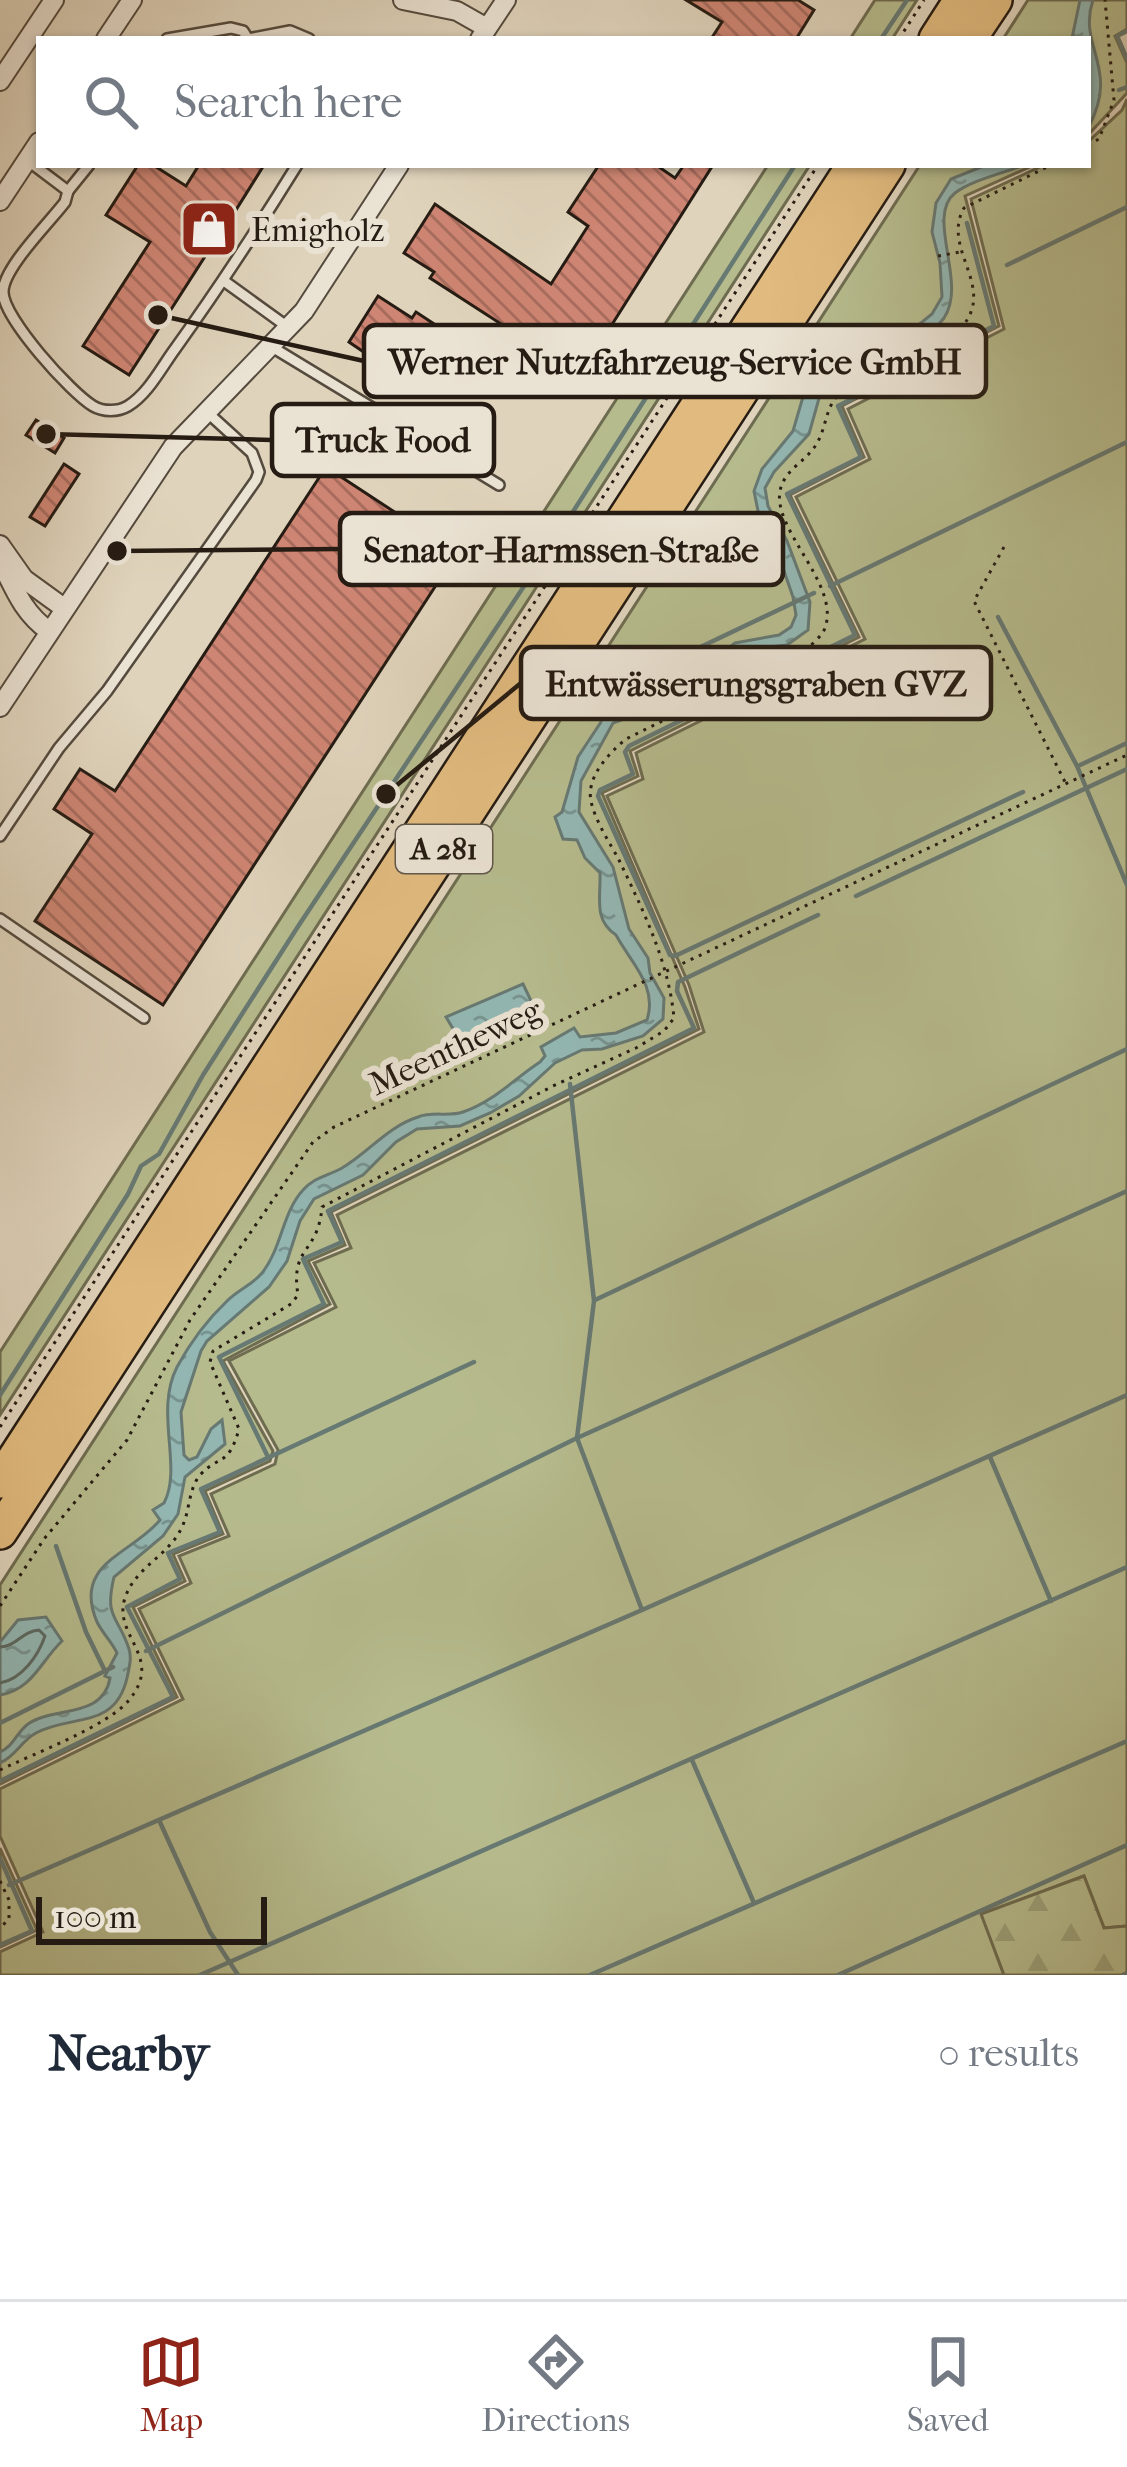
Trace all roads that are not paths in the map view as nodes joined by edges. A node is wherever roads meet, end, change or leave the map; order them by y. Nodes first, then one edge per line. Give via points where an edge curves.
1 (54, 0) edge
2 (132, 0) edge
3 (403, 0) edge
4 (506, 0) edge
5 (961, 0) edge
6 (994, 0) edge
7 (484, 34) edge
8 (114, 36) edge
9 (184, 36) edge
10 (246, 36) edge
11 (266, 36) edge
12 (301, 36) edge
13 (938, 36) edge
14 (971, 36) edge
15 (0, 81) edge
16 (36, 146) edge
17 (27, 160) junction
18 (36, 167) edge
19 (38, 168) edge
20 (87, 168) edge
21 (295, 168) edge
22 (397, 168) edge
23 (852, 168) edge
24 (885, 168) edge
25 (68, 191) junction
26 (0, 201) edge
27 (224, 281) junction
28 (289, 328) junction
29 (272, 347) junction
30 (208, 412) junction
31 (499, 485) dead end
32 (0, 545) edge
33 (0, 560) edge
34 (64, 608) junction
35 (49, 631) junction
36 (0, 707) edge
37 (0, 836) edge
38 (0, 919) edge
39 (145, 1018) dead end
40 (0, 1481) edge
41 (0, 1532) edge

1 - 15 street
2 - 8 street
3 - 7 street via 457,10
4 - 7 street
5 - 13 highway
6 - 14 highway
9 - 10 lane via 231,28
11 - 12 lane
16 - 17 street
17 - 18 lane
17 - 26 street
19 - 25 lane
20 - 25 lane
21 - 27 lane
22 - 28 street
23 - 40 highway, A 281
24 - 41 highway, A 281
25 - 27 lane via 3,295 10,318 91,405 130,404
27 - 28 lane
28 - 29 street
29 - 30 street
29 - 31 lane
30 - 34 street via 173,447
30 - 37 lane via 252,453 260,472
32 - 34 street via 24,579
33 - 35 street via 32,620
34 - 35 street
35 - 36 street
38 - 39 lane

